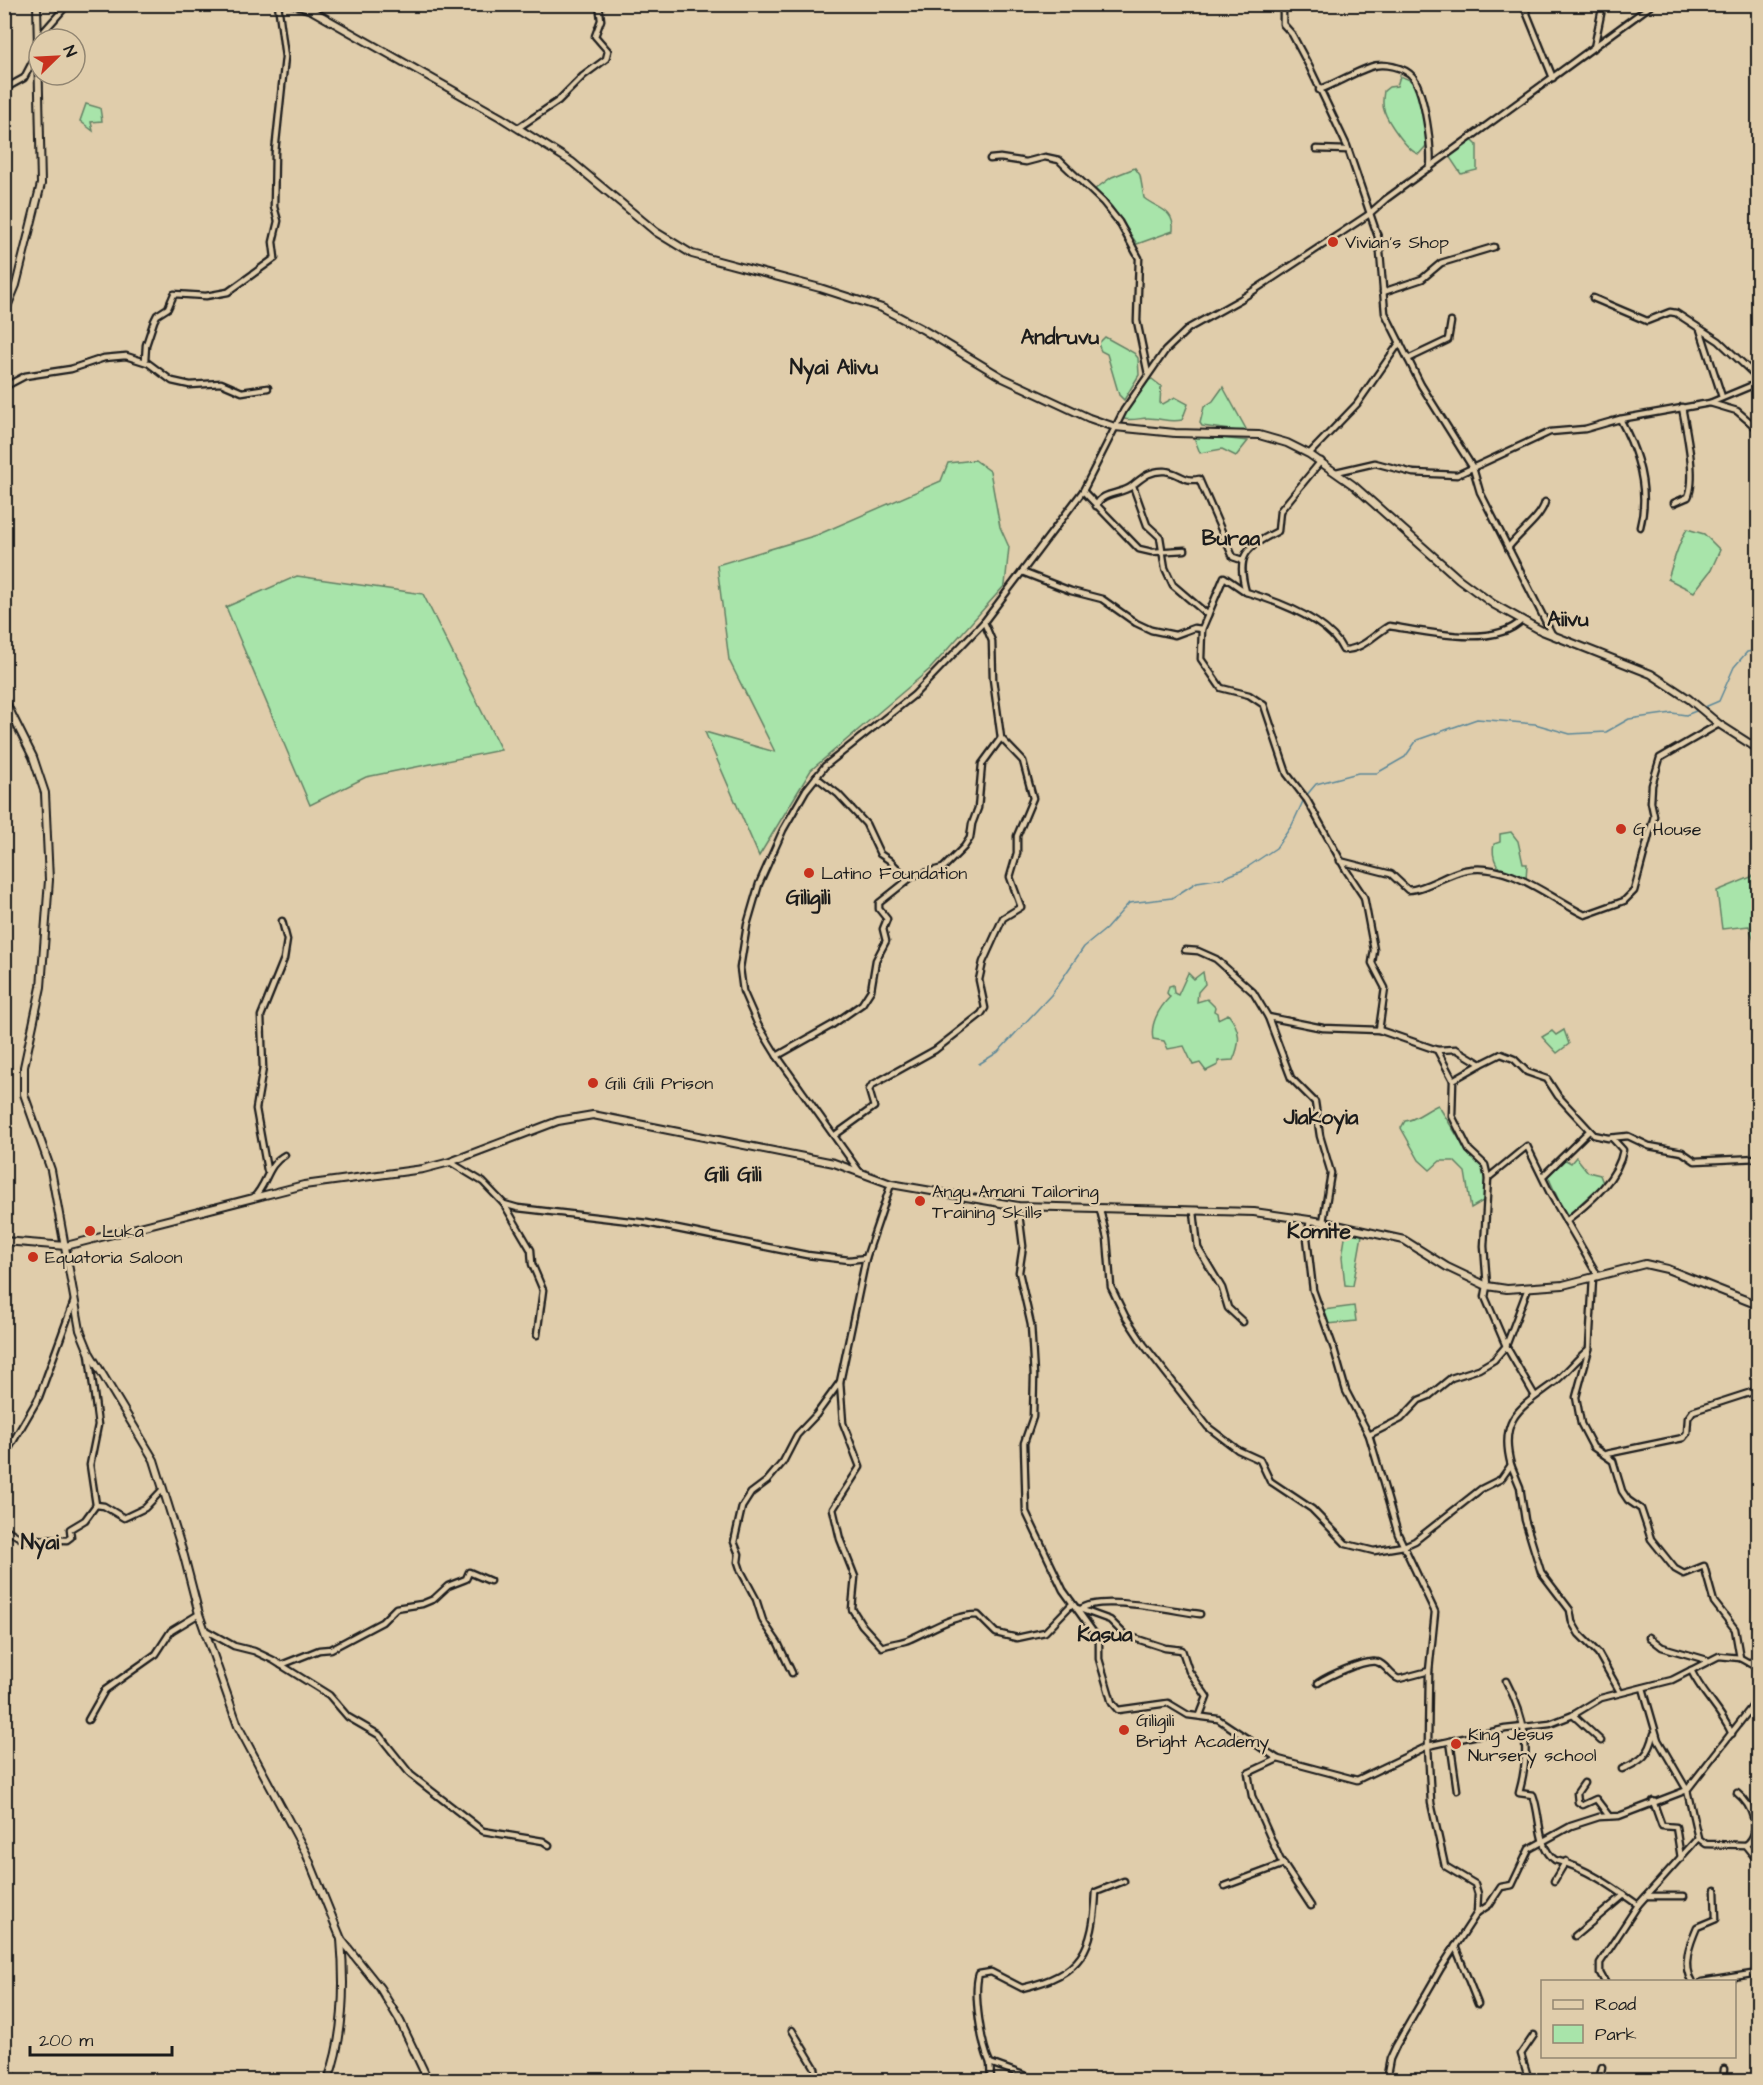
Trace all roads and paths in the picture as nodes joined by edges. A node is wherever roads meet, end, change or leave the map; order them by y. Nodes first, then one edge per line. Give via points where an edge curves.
1 (37, 4) edge
2 (68, 4) edge
3 (278, 4) edge
4 (293, 4) edge
5 (599, 4) edge
6 (1283, 4) edge
7 (1523, 4) edge
8 (1603, 4) edge
9 (1653, 4) edge
10 (38, 27) edge
11 (48, 27) edge
12 (1594, 48) junction
13 (27, 72) edge
14 (1553, 78) junction
15 (38, 87) edge
16 (4, 89) edge
17 (1319, 90) junction
18 (518, 128) junction
19 (1316, 149) dead end
20 (1348, 150) junction
21 (990, 159) dead end
22 (1430, 168) junction
23 (1368, 214) junction
24 (1494, 246) dead end
25 (1383, 292) junction
26 (1593, 298) dead end
27 (4, 314) edge
28 (1451, 322) dead end
29 (1700, 328) junction
30 (1400, 342) junction
31 (1408, 359) junction
32 (145, 361) junction
33 (1148, 374) junction
34 (1758, 378) edge
35 (1758, 383) edge
36 (4, 387) edge
37 (268, 388) dead end
38 (1722, 397) junction
39 (1710, 402) junction
40 (1683, 407) junction
41 (1620, 419) junction
42 (1115, 427) junction
43 (1758, 429) edge
44 (1310, 454) junction
45 (1321, 461) junction
46 (1473, 468) junction
47 (1336, 472) junction
48 (1132, 486) junction
49 (1083, 490) junction
50 (1545, 502) dead end
51 (1674, 503) dead end
52 (1096, 506) junction
53 (1640, 527) dead end
54 (1508, 548) junction
55 (1185, 550) dead end
56 (1161, 551) junction
57 (1242, 560) junction
58 (1022, 572) junction
59 (1246, 592) junction
60 (1208, 615) junction
61 (1522, 620) junction
62 (984, 622) junction
63 (1202, 629) junction
64 (1552, 634) junction
65 (4, 699) edge
66 (1719, 724) junction
67 (1001, 738) junction
68 (1758, 749) edge
69 (816, 777) junction
70 (1340, 861) junction
71 (908, 879) junction
72 (282, 921) dead end
73 (1185, 950) dead end
74 (1268, 1017) junction
75 (1379, 1030) junction
76 (1437, 1050) junction
77 (777, 1056) junction
78 (1481, 1064) junction
79 (1454, 1080) junction
80 (1589, 1131) junction
81 (835, 1135) junction
82 (1612, 1138) junction
83 (285, 1155) dead end
84 (1758, 1158) edge
85 (450, 1162) junction
86 (267, 1170) junction
87 (859, 1171) junction
88 (1543, 1176) junction
89 (1488, 1178) junction
90 (891, 1185) junction
91 (253, 1198) junction
92 (504, 1204) junction
93 (1018, 1206) junction
94 (1100, 1210) junction
95 (1194, 1212) junction
96 (1310, 1220) junction
97 (1566, 1221) junction
98 (1323, 1222) junction
99 (4, 1241) edge
100 (66, 1246) junction
101 (866, 1258) junction
102 (1595, 1277) junction
103 (1487, 1286) junction
104 (1528, 1288) junction
105 (75, 1298) junction
106 (1758, 1305) edge
107 (1243, 1322) dead end
108 (537, 1335) dead end
109 (1506, 1346) junction
110 (1589, 1349) junction
111 (89, 1352) junction
112 (840, 1382) junction
113 (1758, 1390) edge
114 (1535, 1396) junction
115 (1369, 1435) junction
116 (1605, 1454) junction
117 (4, 1457) edge
118 (1511, 1465) junction
119 (163, 1489) junction
120 (96, 1505) junction
121 (4, 1528) edge
122 (1404, 1546) junction
123 (490, 1581) dead end
124 (1072, 1604) junction
125 (1079, 1609) junction
126 (199, 1614) junction
127 (1200, 1614) dead end
128 (205, 1630) junction
129 (1649, 1636) dead end
130 (1740, 1658) junction
131 (1758, 1658) edge
132 (1707, 1660) junction
133 (1749, 1662) junction
134 (281, 1665) junction
135 (1758, 1668) edge
136 (1691, 1670) junction
137 (1429, 1671) junction
138 (792, 1672) dead end
139 (1506, 1681) dead end
140 (1318, 1683) dead end
141 (1643, 1688) junction
142 (1620, 1692) junction
143 (1758, 1699) edge
144 (1200, 1715) junction
145 (1573, 1715) junction
146 (88, 1720) dead end
147 (1524, 1728) junction
148 (1654, 1731) junction
149 (1732, 1734) junction
150 (1450, 1741) junction
151 (1601, 1741) dead end
152 (1428, 1746) junction
153 (1278, 1759) junction
154 (1622, 1768) dead end
155 (1584, 1782) dead end
156 (1457, 1790) dead end
157 (1687, 1790) junction
158 (1737, 1793) dead end
159 (1653, 1801) junction
160 (1609, 1816) junction
161 (1698, 1838) junction
162 (1542, 1844) junction
163 (549, 1845) dead end
164 (1746, 1845) junction
165 (1681, 1858) junction
166 (1566, 1861) junction
167 (1758, 1861) edge
168 (1284, 1864) junction
169 (1124, 1881) dead end
170 (1554, 1881) dead end
171 (1225, 1886) dead end
172 (1715, 1890) dead end
173 (1624, 1895) junction
174 (1648, 1896) junction
175 (1684, 1896) dead end
176 (1638, 1905) junction
177 (1311, 1906) dead end
178 (1477, 1913) junction
179 (1575, 1936) dead end
180 (340, 1939) junction
181 (1455, 1947) junction
182 (1758, 1972) edge
183 (1604, 1980) edge
184 (1691, 1980) edge
185 (1713, 1980) edge
186 (1478, 2004) dead end
187 (792, 2030) dead end
188 (1534, 2035) dead end
189 (990, 2063) junction
190 (1602, 2067) dead end
191 (1724, 2069) dead end
192 (4, 2075) edge
193 (23, 2080) edge
194 (328, 2080) edge
195 (428, 2080) edge
196 (817, 2080) edge
197 (991, 2080) edge
198 (1037, 2080) edge
199 (1203, 2080) edge
200 (1226, 2080) edge
201 (1386, 2080) edge
202 (1529, 2080) edge
203 (1599, 2080) edge
204 (1723, 2080) edge

1 - 10 street
2 - 11 street
3 - 32 street via 285,57 275,152 275,258 228,292 206,297 174,294 168,308 154,321
4 - 18 street via 321,16
5 - 18 street via 601,20 595,36 608,51 606,58 558,101
6 - 17 street via 1283,24
7 - 14 street
8 - 12 street
9 - 12 street
12 - 14 street
13 - 16 street
14 - 22 street
15 - 27 street via 42,184 16,285
17 - 20 street
17 - 22 street via 1371,66 1396,67 1408,73 1416,84 1427,125 1432,150
18 - 42 street via 572,162 656,232 692,254 882,308 1003,378
19 - 20 street
20 - 23 street
21 - 33 street via 1059,160 1119,222 1140,258 1137,321
22 - 23 street
23 - 25 street via 1380,247
23 - 33 street via 1241,299 1189,328
24 - 25 street via 1441,263 1422,279
25 - 30 street via 1385,313
26 - 29 street via 1647,321 1672,312
28 - 31 street via 1448,340
29 - 34 street
29 - 38 street
30 - 31 street
30 - 44 street via 1357,404
31 - 46 street
32 - 36 street via 126,356 104,358 71,369 26,376
32 - 37 street via 172,381 190,385 221,383 242,392
33 - 42 street
35 - 38 street
38 - 39 street
39 - 40 street
39 - 43 street via 1737,411
40 - 41 street
40 - 51 street via 1691,488 1688,497
41 - 46 street via 1585,429 1543,434
41 - 53 street via 1643,486 1645,508
42 - 44 street via 1259,435
42 - 49 street
44 - 45 street
45 - 47 street
45 - 57 street via 1280,511 1278,531 1255,544
46 - 47 street via 1451,476 1413,473 1375,463
46 - 54 street via 1477,486
47 - 61 street via 1459,579
48 - 52 street via 1103,497
48 - 56 street via 1147,525 1160,537
48 - 57 street via 1142,477 1161,471 1174,472 1187,480 1202,480 1233,557
49 - 52 street
49 - 58 street
50 - 54 street via 1540,515
52 - 56 street via 1138,549
54 - 64 street
55 - 56 street
56 - 60 street via 1177,590
57 - 59 street via 1240,569
58 - 62 street
58 - 63 street via 1102,599 1151,630 1175,635
59 - 60 street via 1224,577
59 - 61 street via 1326,627 1343,650 1354,649 1389,626 1484,635 1506,631
60 - 63 street
61 - 64 street
62 - 67 street via 992,641
62 - 69 street via 914,695
63 - 70 street via 1201,659 1221,688 1249,695 1264,705 1287,774 1307,800
64 - 66 street via 1651,674
65 - 100 street via 33,757 45,793 49,880 40,987 24,1067 24,1094 51,1170
66 - 68 street
66 - 70 street via 1660,758 1652,785 1654,816 1634,891 1624,901 1595,913 1585,915 1530,883 1483,870 1463,871 1408,890 1385,872
67 - 71 street via 982,764 979,803 970,838 943,868
67 - 81 street via 1023,761 1033,798 1017,836 1010,877 1020,909 1003,918 980,974 985,1008 977,1019 936,1050 872,1085 869,1090 874,1107
69 - 71 street via 866,824 880,854
69 - 77 street via 783,830 759,884 742,957 743,991 748,1007
70 - 75 street via 1364,897 1374,950 1372,963 1385,988
71 - 77 street via 879,903 887,919 882,929 886,941 876,960 866,999 844,1018
72 - 86 street via 286,947 260,1022 263,1056 256,1109
73 - 74 street via 1203,953 1226,967 1258,998
74 - 75 street via 1323,1028
74 - 98 street via 1291,1078 1318,1109 1318,1128 1331,1173
75 - 76 street
76 - 78 street via 1456,1049
76 - 79 street
77 - 81 street
78 - 79 street
78 - 80 street via 1505,1054 1527,1071 1544,1077
79 - 89 street via 1452,1116 1469,1149 1485,1165
80 - 82 street
80 - 88 street
81 - 87 street
82 - 84 street via 1628,1136 1649,1146 1683,1152 1695,1161
82 - 97 street via 1623,1150 1618,1163 1596,1195
83 - 86 street
85 - 87 street via 558,1121 593,1116
85 - 91 street via 304,1185
85 - 92 street via 483,1182
86 - 91 street via 263,1186
87 - 90 street
88 - 89 street via 1525,1145
88 - 97 street
89 - 103 street via 1484,1246
90 - 93 street
90 - 101 street
91 - 100 street
92 - 101 street via 647,1223 807,1255
92 - 108 street via 531,1250 532,1264 543,1290
93 - 94 street
93 - 124 street via 1023,1246 1019,1272 1031,1325 1034,1376 1033,1417 1024,1443 1024,1501
94 - 95 street
94 - 122 street via 1111,1287 1117,1302 1198,1416 1238,1450 1260,1460 1270,1481 1312,1509 1346,1544 1374,1551
95 - 96 street via 1254,1212
95 - 107 street via 1198,1248 1218,1280 1228,1308
96 - 98 street
96 - 115 street via 1307,1238 1312,1290 1346,1391
97 - 102 street
98 - 103 street via 1404,1240
99 - 100 street
100 - 105 street
101 - 112 street
102 - 104 street
102 - 106 street via 1645,1264 1657,1266
102 - 110 street
103 - 104 street
103 - 109 street via 1485,1297
104 - 109 street
105 - 111 street via 80,1330
105 - 117 street via 39,1397
109 - 114 street
109 - 115 street via 1490,1364 1451,1378 1419,1400 1401,1419
110 - 114 street
110 - 116 street via 1576,1397 1577,1407 1588,1440
111 - 119 street via 140,1432
111 - 120 street via 98,1425 90,1466
112 - 124 street via 843,1423 860,1467 835,1505 834,1514 855,1577 852,1609 882,1647 966,1615 978,1615 996,1633 1013,1638 1045,1632
112 - 138 street via 796,1435 783,1462 751,1493 742,1507 734,1542 740,1554 741,1571 763,1621
113 - 116 street via 1693,1411 1683,1438
114 - 118 street via 1515,1414 1507,1447
115 - 122 street via 1392,1519
116 - 130 street via 1617,1468 1625,1497 1641,1509 1648,1533 1675,1569 1684,1574 1704,1566 1714,1602 1735,1629
118 - 122 street via 1501,1479 1481,1489 1420,1538
118 - 142 street via 1541,1572 1570,1610 1575,1628 1598,1653
119 - 120 street via 145,1508 124,1518
119 - 126 street
120 - 121 street via 85,1520 70,1529 71,1537 67,1540 22,1539
122 - 137 street via 1435,1612
123 - 134 street via 469,1572 466,1579 448,1586 434,1599 396,1608 382,1622 331,1649
124 - 125 street
125 - 127 street via 1089,1604 1115,1603
125 - 144 street via 1110,1620 1125,1635 1182,1650 1189,1671 1207,1697
125 - 144 street via 1099,1640 1099,1659 1115,1708 1165,1702 1188,1715
126 - 128 street
126 - 146 street via 171,1631 156,1654 105,1690
128 - 134 street
128 - 180 street via 238,1726 306,1853
129 - 132 street via 1662,1647
130 - 132 street via 1725,1655
130 - 133 street
131 - 133 street
132 - 136 street
133 - 135 street
134 - 163 street via 329,1695 348,1718 379,1735 411,1776 483,1831
136 - 141 street
136 - 149 street
137 - 140 street via 1399,1680 1374,1661 1337,1672
137 - 152 street
139 - 147 street
141 - 142 street
141 - 148 street
142 - 145 street via 1596,1700
143 - 149 street
144 - 153 street via 1218,1719
145 - 147 street
145 - 151 street
147 - 150 street
147 - 162 street via 1526,1756 1519,1793 1533,1795 1540,1815
148 - 154 street via 1646,1754 1635,1764
148 - 157 street
149 - 157 street
150 - 152 street
150 - 156 street
152 - 153 street via 1357,1780
152 - 178 street via 1431,1803 1442,1859 1448,1869 1475,1884
153 - 168 street via 1248,1776 1256,1806
155 - 160 street via 1577,1793 1578,1802 1582,1805 1596,1799
157 - 159 street
157 - 161 street
158 - 164 street via 1748,1803 1756,1832
159 - 160 street via 1619,1816
159 - 165 street via 1662,1826 1676,1827
160 - 162 street via 1571,1826
161 - 164 street via 1706,1844
161 - 165 street
162 - 166 street via 1547,1855
162 - 178 street via 1529,1849 1512,1886 1501,1887 1489,1905
164 - 167 street
165 - 174 street
166 - 170 street
166 - 173 street
168 - 171 street
168 - 177 street
169 - 189 street via 1096,1892 1086,1953 1058,1975 1022,1988 992,1971 979,1974 978,2005 984,2049
172 - 184 street via 1716,1919 1697,1927 1688,1958
173 - 176 street
173 - 179 street
174 - 175 street
174 - 176 street
176 - 183 street via 1600,1963
178 - 181 street
180 - 194 street via 340,2030
180 - 195 street via 380,1988
181 - 186 street
181 - 201 street via 1393,2052
182 - 185 street
187 - 196 street via 815,2068
188 - 202 street via 1521,2054
189 - 197 street
189 - 198 street
190 - 203 street
191 - 204 street
192 - 193 street
199 - 200 street

